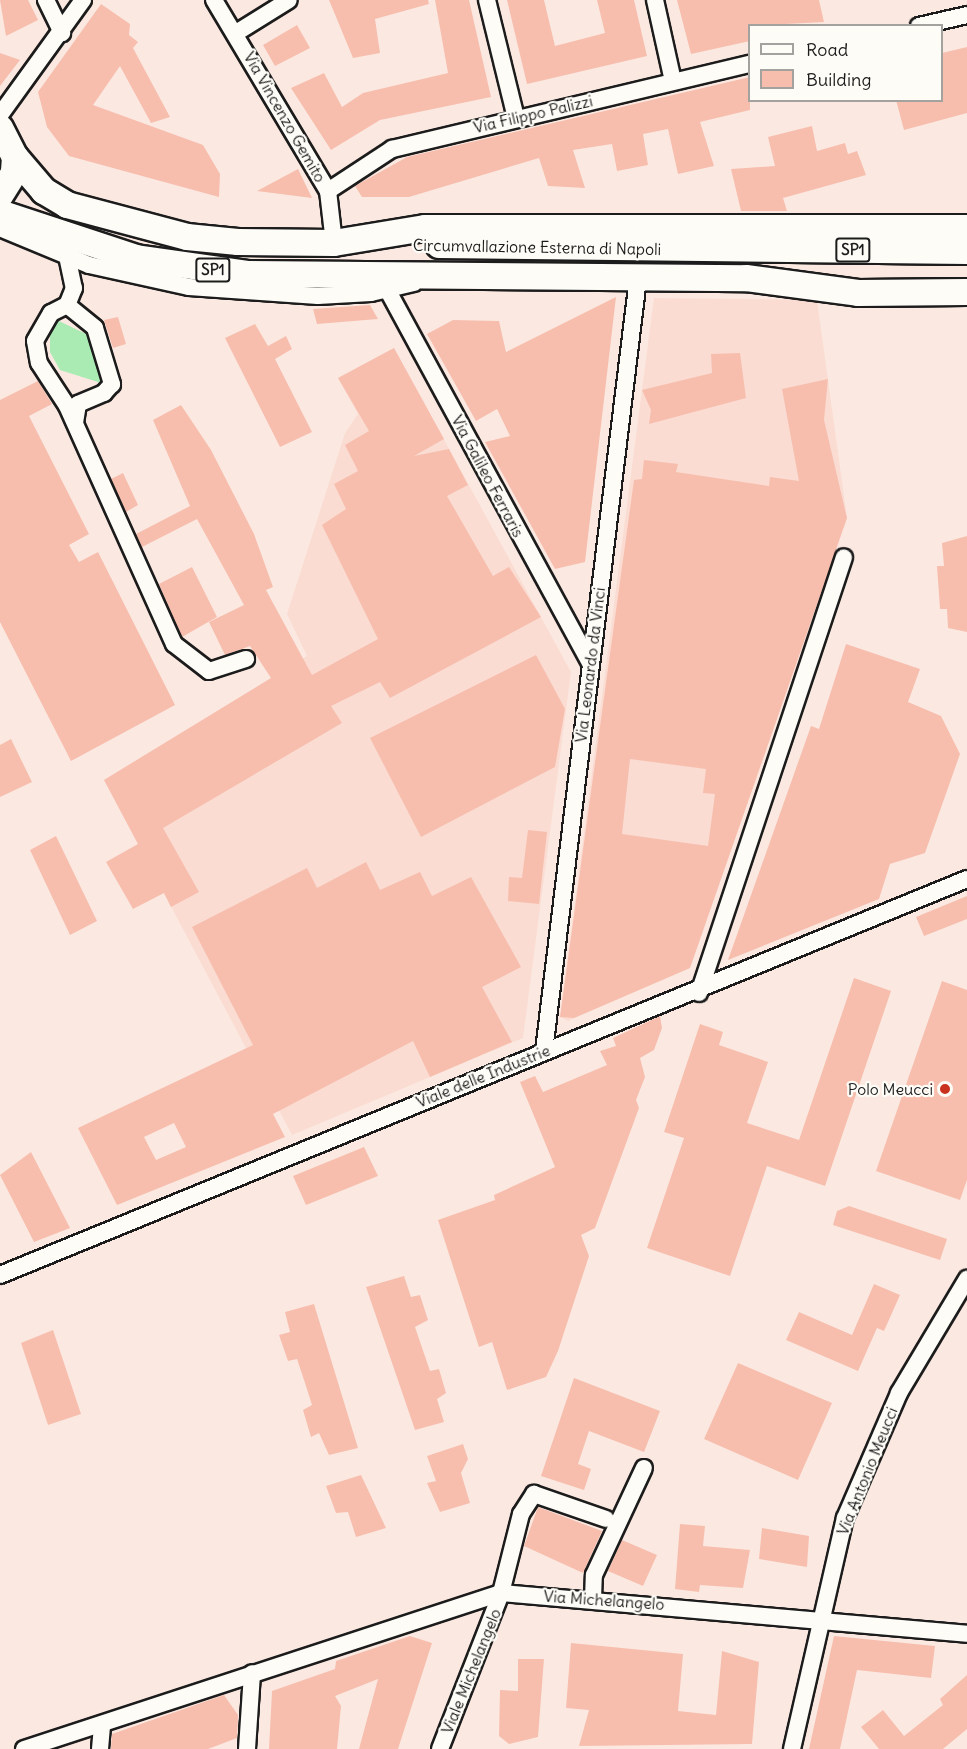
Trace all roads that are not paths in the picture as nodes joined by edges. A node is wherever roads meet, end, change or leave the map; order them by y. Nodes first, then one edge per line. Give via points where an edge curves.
1 (46, 0) edge
2 (83, 0) edge
3 (214, 0) edge
4 (289, 0) edge
5 (487, 0) edge
6 (655, 0) edge
7 (967, 15) edge
8 (928, 24) edge
9 (62, 33) junction
10 (236, 33) junction
11 (748, 64) edge
12 (674, 81) junction
13 (0, 115) edge
14 (516, 118) junction
15 (0, 128) edge
16 (15, 157) junction
17 (328, 191) junction
18 (0, 195) edge
19 (0, 213) edge
20 (0, 228) edge
21 (967, 228) edge
22 (334, 243) junction
23 (967, 250) edge
24 (67, 256) junction
25 (967, 277) edge
26 (435, 278) junction
27 (746, 278) junction
28 (638, 279) junction
29 (387, 289) junction
30 (967, 292) edge
31 (67, 306) junction
32 (75, 422) junction
33 (844, 557) dead end
34 (246, 659) dead end
35 (590, 663) junction
36 (967, 879) edge
37 (699, 993) junction
38 (544, 1051) junction
39 (0, 1275) edge
40 (967, 1279) edge
41 (644, 1468) dead end
42 (606, 1519) dead end
43 (501, 1593) junction
44 (592, 1599) junction
45 (819, 1618) junction
46 (967, 1634) edge
47 (252, 1673) junction
48 (102, 1724) junction
49 (24, 1749) edge
50 (100, 1749) edge
51 (247, 1749) edge
52 (440, 1749) edge
53 (792, 1749) edge

1 - 9 street
2 - 9 street
3 - 10 street, Via Vincenzo Gemito
4 - 10 street
5 - 14 street
6 - 12 street
7 - 8 street
9 - 13 street
10 - 17 street, Via Vincenzo Gemito
11 - 12 street, Via Filippo Palizzi
12 - 14 street, Via Filippo Palizzi
14 - 17 street, Via Filippo Palizzi via 392,149
15 - 16 highway
16 - 18 highway via 14,173
16 - 22 highway via 44,191 67,205 120,223 187,237
17 - 22 street, Via Vincenzo Gemito
19 - 26 highway, Circumvallazione Esterna di Napoli / SP1 via 94,247 188,268
20 - 24 street
21 - 22 highway via 425,228
22 - 23 highway, Circumvallazione Esterna di Napoli / SP1
24 - 29 street via 134,278 189,286 318,296
24 - 31 street via 74,288
25 - 27 highway, SP1
26 - 28 highway, Circumvallazione Esterna di Napoli
26 - 29 street
27 - 28 highway, Circumvallazione Esterna di Napoli
27 - 30 highway via 858,293
28 - 35 street, Via Leonardo da Vinci
29 - 35 street, Via Galileo Ferraris
31 - 32 street via 51,313 35,341 39,363
31 - 32 street via 95,328 112,384 104,393 78,404
32 - 34 street via 174,644 209,672
33 - 37 street
35 - 38 street, Via Leonardo da Vinci
36 - 37 street, Viale delle Industrie
37 - 38 street, Viale delle Industrie
38 - 39 street, Viale delle Industrie
40 - 45 street, Via Antonio Meucci via 899,1393 845,1518
41 - 44 street via 594,1575
42 - 43 street, Viale Michelangelo via 534,1494 521,1514
43 - 44 street, Via Michelangelo
43 - 47 street, Via Michelangelo
43 - 52 street, Viale Michelangelo
44 - 45 street, Via Michelangelo
45 - 46 street, Via Michelangelo
45 - 53 street, Via Antonio Meucci
47 - 48 street, Via Michelangelo
47 - 51 street
48 - 49 street, Via Michelangelo
48 - 50 street

